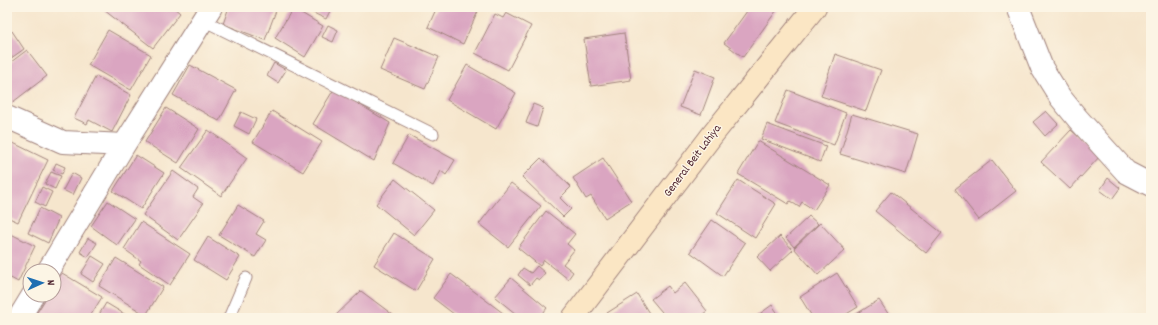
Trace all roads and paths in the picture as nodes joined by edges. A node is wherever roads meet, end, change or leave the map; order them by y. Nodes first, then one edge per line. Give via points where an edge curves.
1 (815, 7) edge
2 (1018, 7) edge
3 (207, 14) edge
4 (7, 117) edge
5 (433, 134) dead end
6 (124, 145) junction
7 (1151, 185) edge
8 (53, 263) edge
9 (246, 278) dead end
10 (28, 303) edge
11 (19, 318) edge
12 (229, 318) edge
13 (573, 318) edge

1 - 13 main road, General Beit Lahiya via 713,134
2 - 7 street via 1042,68 1060,97 1126,172
3 - 5 lane
3 - 6 street
4 - 6 street via 63,142
6 - 8 street
9 - 12 lane
10 - 11 street

